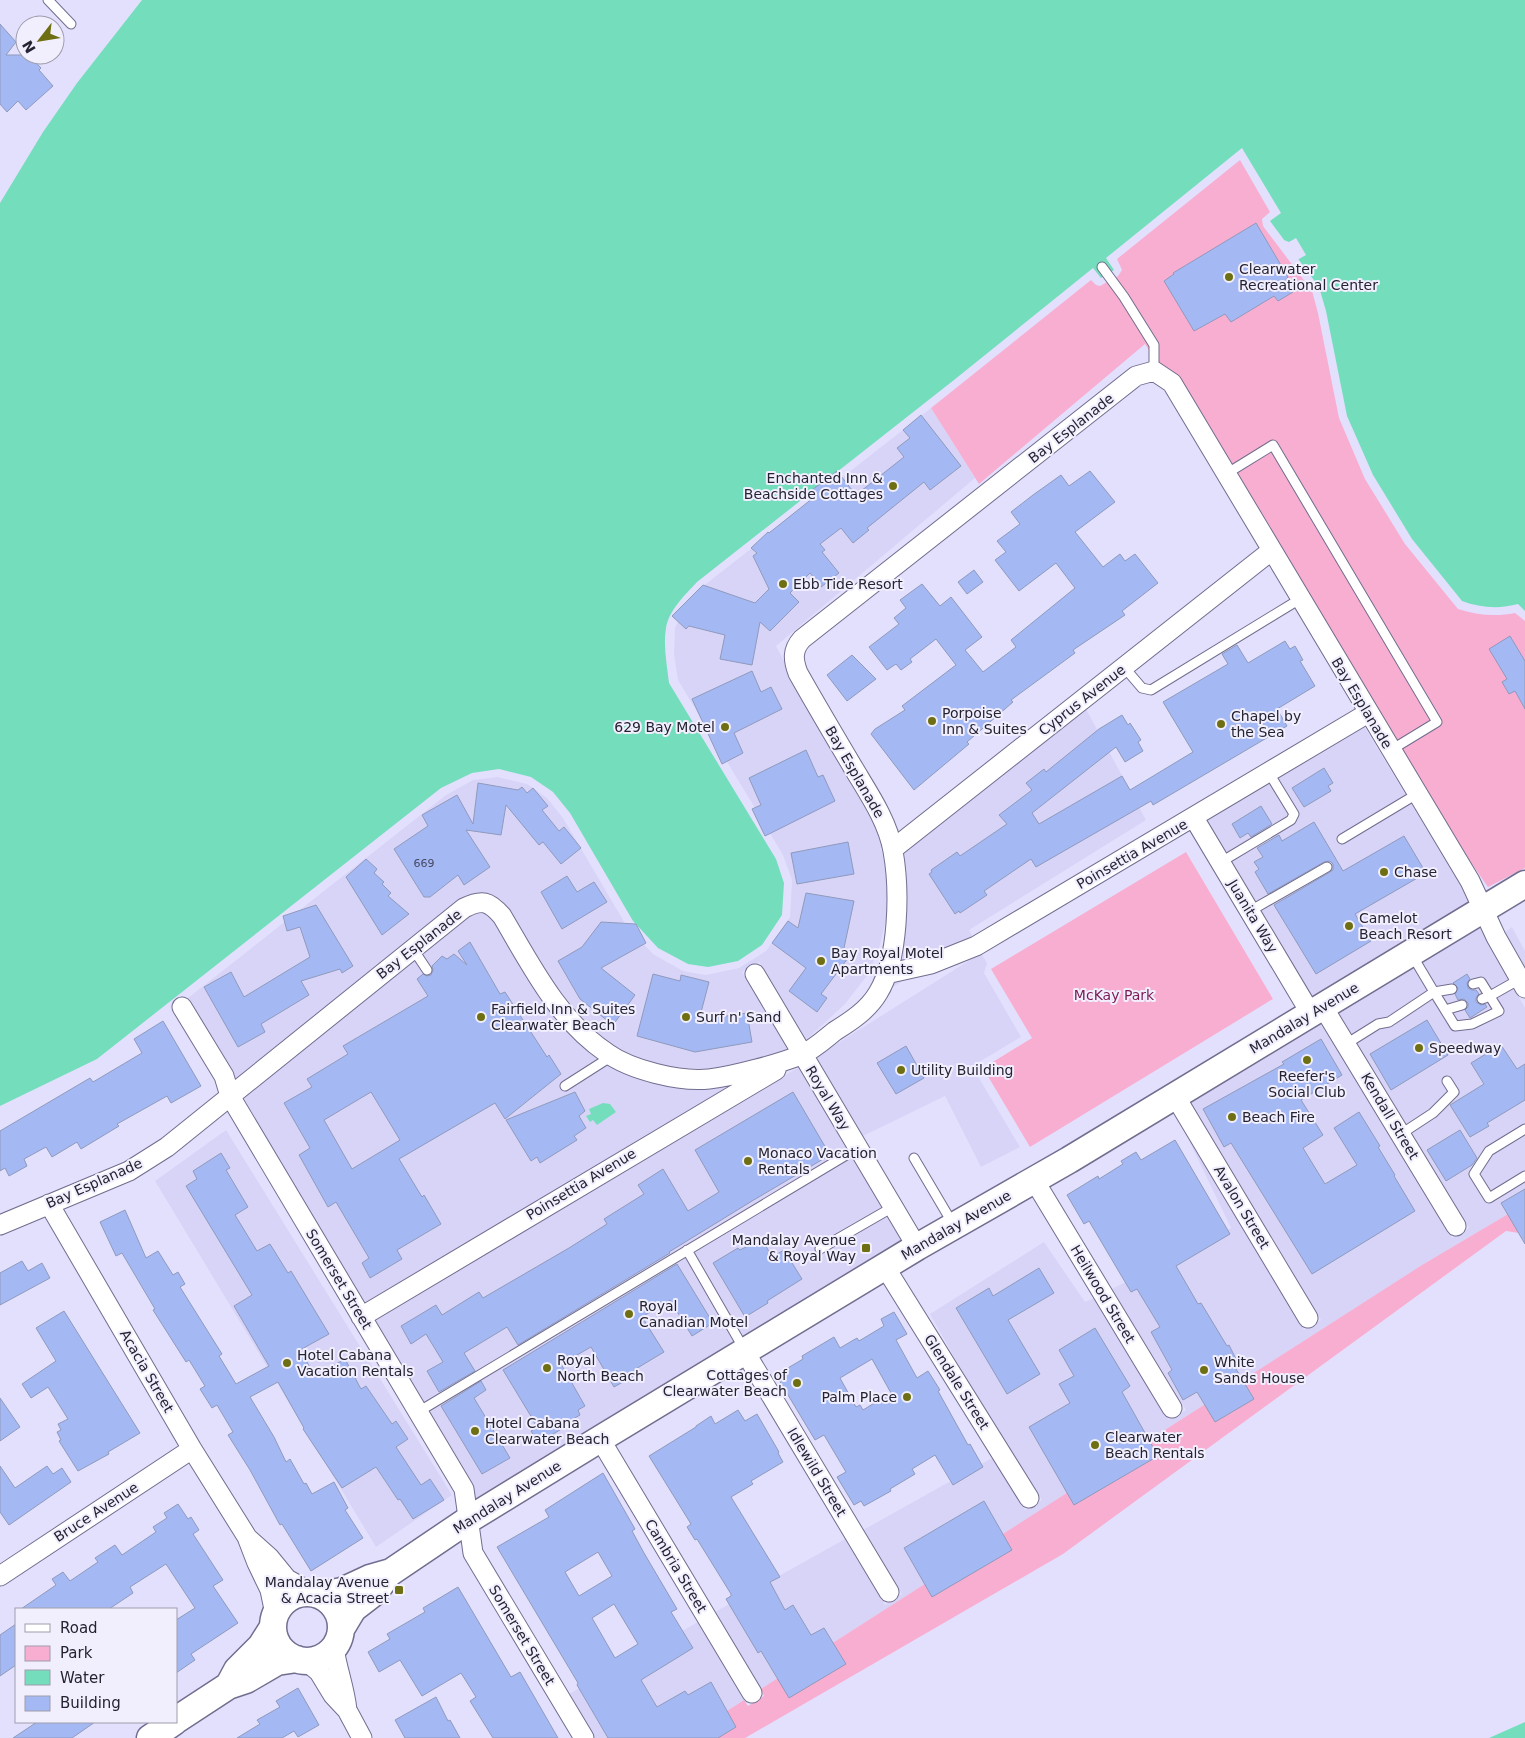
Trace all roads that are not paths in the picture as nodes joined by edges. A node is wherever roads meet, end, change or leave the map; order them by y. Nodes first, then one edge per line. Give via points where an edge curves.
1 (48, 0) edge
2 (71, 24) dead end
3 (1102, 267) dead end
4 (1154, 371) junction
5 (1225, 474) junction
6 (1271, 551) junction
7 (1300, 599) junction
8 (1124, 668) junction
9 (1368, 713) junction
10 (1390, 751) junction
11 (1269, 773) junction
12 (1417, 794) junction
13 (1194, 818) junction
14 (1342, 839) dead end
15 (893, 849) junction
16 (1221, 862) junction
17 (1328, 867) dead end
18 (1525, 884) edge
19 (1484, 909) junction
20 (1250, 911) junction
21 (413, 949) junction
22 (1411, 953) junction
23 (427, 970) dead end
24 (755, 974) dead end
25 (886, 974) junction
26 (1522, 983) edge
27 (1473, 984) dead end
28 (1452, 989) dead end
29 (1434, 992) junction
30 (1486, 997) junction
31 (1462, 1005) dead end
32 (182, 1006) dead end
33 (1445, 1010) junction
34 (1317, 1011) junction
35 (1346, 1044) junction
36 (803, 1054) junction
37 (612, 1056) junction
38 (1447, 1080) dead end
39 (565, 1086) dead end
40 (230, 1096) junction
41 (1175, 1096) junction
42 (1525, 1129) edge
43 (1401, 1134) junction
44 (858, 1148) junction
45 (914, 1158) dead end
46 (1525, 1176) edge
47 (1034, 1180) junction
48 (49, 1204) junction
49 (893, 1207) junction
50 (0, 1225) edge
51 (954, 1226) junction
52 (1456, 1226) dead end
53 (917, 1247) junction
54 (820, 1249) dead end
55 (687, 1250) junction
56 (885, 1267) junction
57 (361, 1316) junction
58 (1308, 1318) dead end
59 (745, 1352) junction
60 (1172, 1408) dead end
61 (418, 1412) junction
62 (600, 1439) junction
63 (192, 1449) junction
64 (1029, 1498) dead end
65 (468, 1520) junction
66 (247, 1537) junction
67 (390, 1572) junction
68 (0, 1575) edge
69 (889, 1592) dead end
70 (316, 1594) junction
71 (274, 1621) junction
72 (338, 1638) junction
73 (301, 1660) junction
74 (228, 1686) junction
75 (752, 1693) dead end
76 (346, 1710) junction
77 (178, 1719) edge
78 (172, 1723) edge
79 (150, 1738) edge
80 (362, 1738) edge
81 (584, 1738) edge

1 - 2 lane
3 - 4 lane via 1154,345
4 - 5 street, Bay Esplanade via 1172,383
4 - 15 street, Bay Esplanade via 1136,376 796,646 793,654 798,673 871,797
5 - 6 street, Bay Esplanade
5 - 10 lane via 1273,445 1437,722
6 - 7 street, Bay Esplanade
6 - 8 street, Cyprus Avenue
7 - 8 lane via 1151,690 1142,688
7 - 9 street, Bay Esplanade
8 - 15 street, Cyprus Avenue
9 - 10 street, Bay Esplanade
9 - 11 street, Poinsettia Avenue
10 - 12 street, Bay Esplanade
11 - 13 street, Poinsettia Avenue
11 - 16 lane via 1294,814 1291,820
12 - 14 lane
12 - 19 street, Bay Esplanade
13 - 16 street, Juanita Way
13 - 25 street, Poinsettia Avenue via 976,946 931,964
15 - 25 street, Bay Esplanade via 896,916
16 - 20 street, Juanita Way
17 - 20 lane
18 - 19 street, Mandalay Avenue
19 - 22 street, Mandalay Avenue
19 - 26 street, Bay Esplanade
20 - 34 street, Juanita Way
21 - 23 lane
21 - 37 street, Bay Esplanade via 464,908 475,903 493,906 547,992 576,1027
21 - 40 street, Bay Esplanade
22 - 29 lane
22 - 34 street, Mandalay Avenue
24 - 36 street, Royal Way
25 - 36 street, Bay Esplanade via 878,993 859,1015
26 - 30 lane
27 - 30 lane via 1481,982
28 - 29 lane
29 - 33 lane
29 - 35 lane via 1389,1022 1378,1024
30 - 33 lane via 1499,1011 1472,1024 1455,1026
31 - 33 lane
32 - 40 street, Somerset Street via 224,1076
34 - 35 street, Kendall Street
34 - 41 street, Mandalay Avenue
35 - 43 street, Kendall Street
36 - 37 street, Bay Esplanade via 709,1079 668,1076
36 - 44 street, Royal Way
36 - 57 street, Poinsettia Avenue
37 - 39 lane
38 - 43 lane via 1454,1092 1432,1113
40 - 48 street, Bay Esplanade via 167,1147 136,1166
40 - 57 street, Somerset Street
41 - 47 street, Mandalay Avenue
41 - 58 street, Avalon Street
42 - 46 lane via 1489,1150 1474,1174 1489,1198
43 - 52 street, Kendall Street
44 - 49 street, Royal Way
44 - 55 lane
45 - 51 lane
47 - 51 street, Mandalay Avenue
47 - 60 street, Heilwood Street
48 - 50 street, Bay Esplanade
48 - 63 street, Acacia Street
49 - 53 street, Royal Way
49 - 54 lane
51 - 53 street, Mandalay Avenue
53 - 56 street, Mandalay Avenue
55 - 59 lane
55 - 61 lane
56 - 59 street, Mandalay Avenue
56 - 64 street, Glendale Street
57 - 61 street, Somerset Street
59 - 62 street, Mandalay Avenue
59 - 69 street, Idlewild Street
61 - 65 street, Somerset Street via 464,1489
62 - 65 street, Mandalay Avenue
62 - 75 street, Cambria Street
63 - 66 street, Acacia Street
63 - 68 street, Bruce Avenue
65 - 67 street, Mandalay Avenue
65 - 81 street, Somerset Street via 473,1553
66 - 70 street, Acacia Street via 287,1579
66 - 71 street, Acacia Street via 270,1590
67 - 70 street, Mandalay Avenue via 342,1591
67 - 72 street, Mandalay Avenue via 375,1592 353,1609
70 - 71 street via 301,1593 286,1600
70 - 72 street via 330,1601 336,1609 340,1618
71 - 73 street via 275,1638 280,1647
71 - 74 street via 261,1646
72 - 73 street via 326,1655 317,1660
72 - 76 street via 337,1669 346,1694
73 - 74 street via 277,1662 246,1680
73 - 76 street via 319,1672
74 - 77 street
76 - 80 street
78 - 79 street

